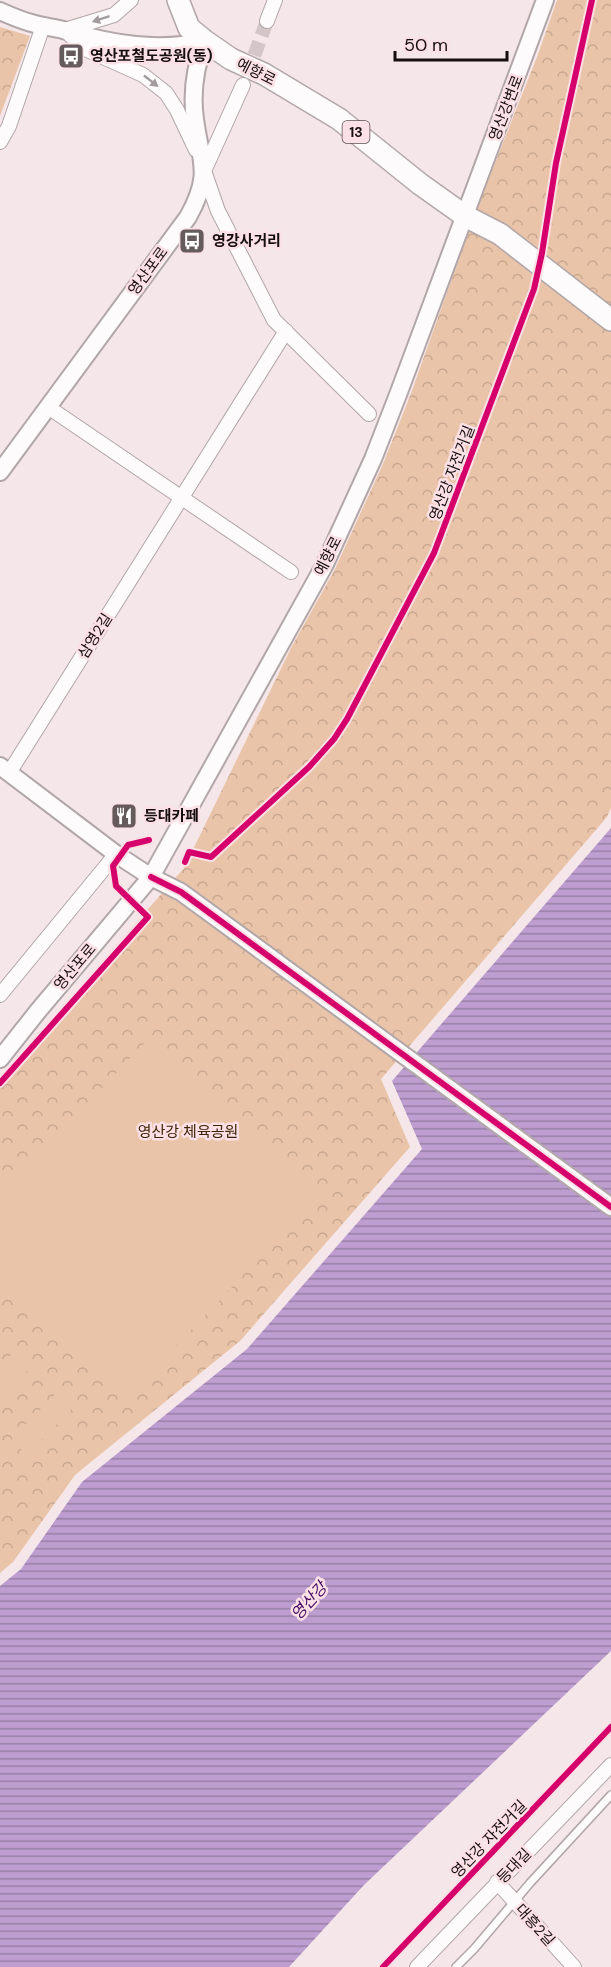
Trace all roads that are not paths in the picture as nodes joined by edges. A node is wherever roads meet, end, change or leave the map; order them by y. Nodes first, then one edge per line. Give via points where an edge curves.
1 (132, 0) edge
2 (178, 0) edge
3 (274, 0) edge
4 (545, 0) edge
5 (0, 11) edge
6 (267, 21) tunnel mouth
7 (43, 26) junction
8 (65, 30) junction
9 (205, 41) junction
10 (243, 85) tunnel mouth
11 (0, 142) edge
12 (204, 171) junction
13 (465, 216) junction
14 (611, 320) edge
15 (286, 331) junction
16 (48, 407) junction
17 (369, 414) dead end
18 (0, 472) edge
19 (182, 498) junction
20 (291, 572) dead end
21 (3, 774) edge
22 (116, 854) junction
23 (152, 877) junction
24 (0, 994) edge
25 (0, 1059) edge
26 (611, 1207) edge
27 (611, 1765) edge
28 (611, 1795) edge
29 (497, 1882) junction
30 (515, 1902) junction
31 (417, 1967) edge
32 (456, 1967) edge
33 (574, 1967) edge

1 -> 8 street via 114,15
2 - 9 main road, 예향로 / 13 via 189,28
3 - 6 street
4 - 13 street, 영산강변로
5 - 7 street
7 - 8 street
7 - 11 street
8 - 9 street via 152,48
8 -> 12 street via 83,48 143,75 166,93 189,133
9 - 12 street, 영산포로 via 194,81 194,117
9 - 13 main road, 예향로 / 13 via 339,119
10 - 12 street
12 - 15 street via 218,211 274,320
12 - 16 street, 영산포로 via 201,189 188,217
13 - 14 main road, 예향로 / 13 via 500,234
13 - 23 street, 예향로 via 349,513 319,575
15 - 17 street
15 - 19 street, 삼영2길
16 - 18 street, 영산포로
16 - 19 street
19 - 20 street
19 - 21 street, 삼영2길
21 - 22 street
22 - 23 street
22 - 24 street
23 - 25 street, 영산포로
23 - 26 street via 181,892
27 - 29 street, 등대길
28 - 30 lane
29 - 30 street, 대흥2길
29 - 31 street, 등대길
30 - 32 lane
30 - 33 street, 대흥2길

